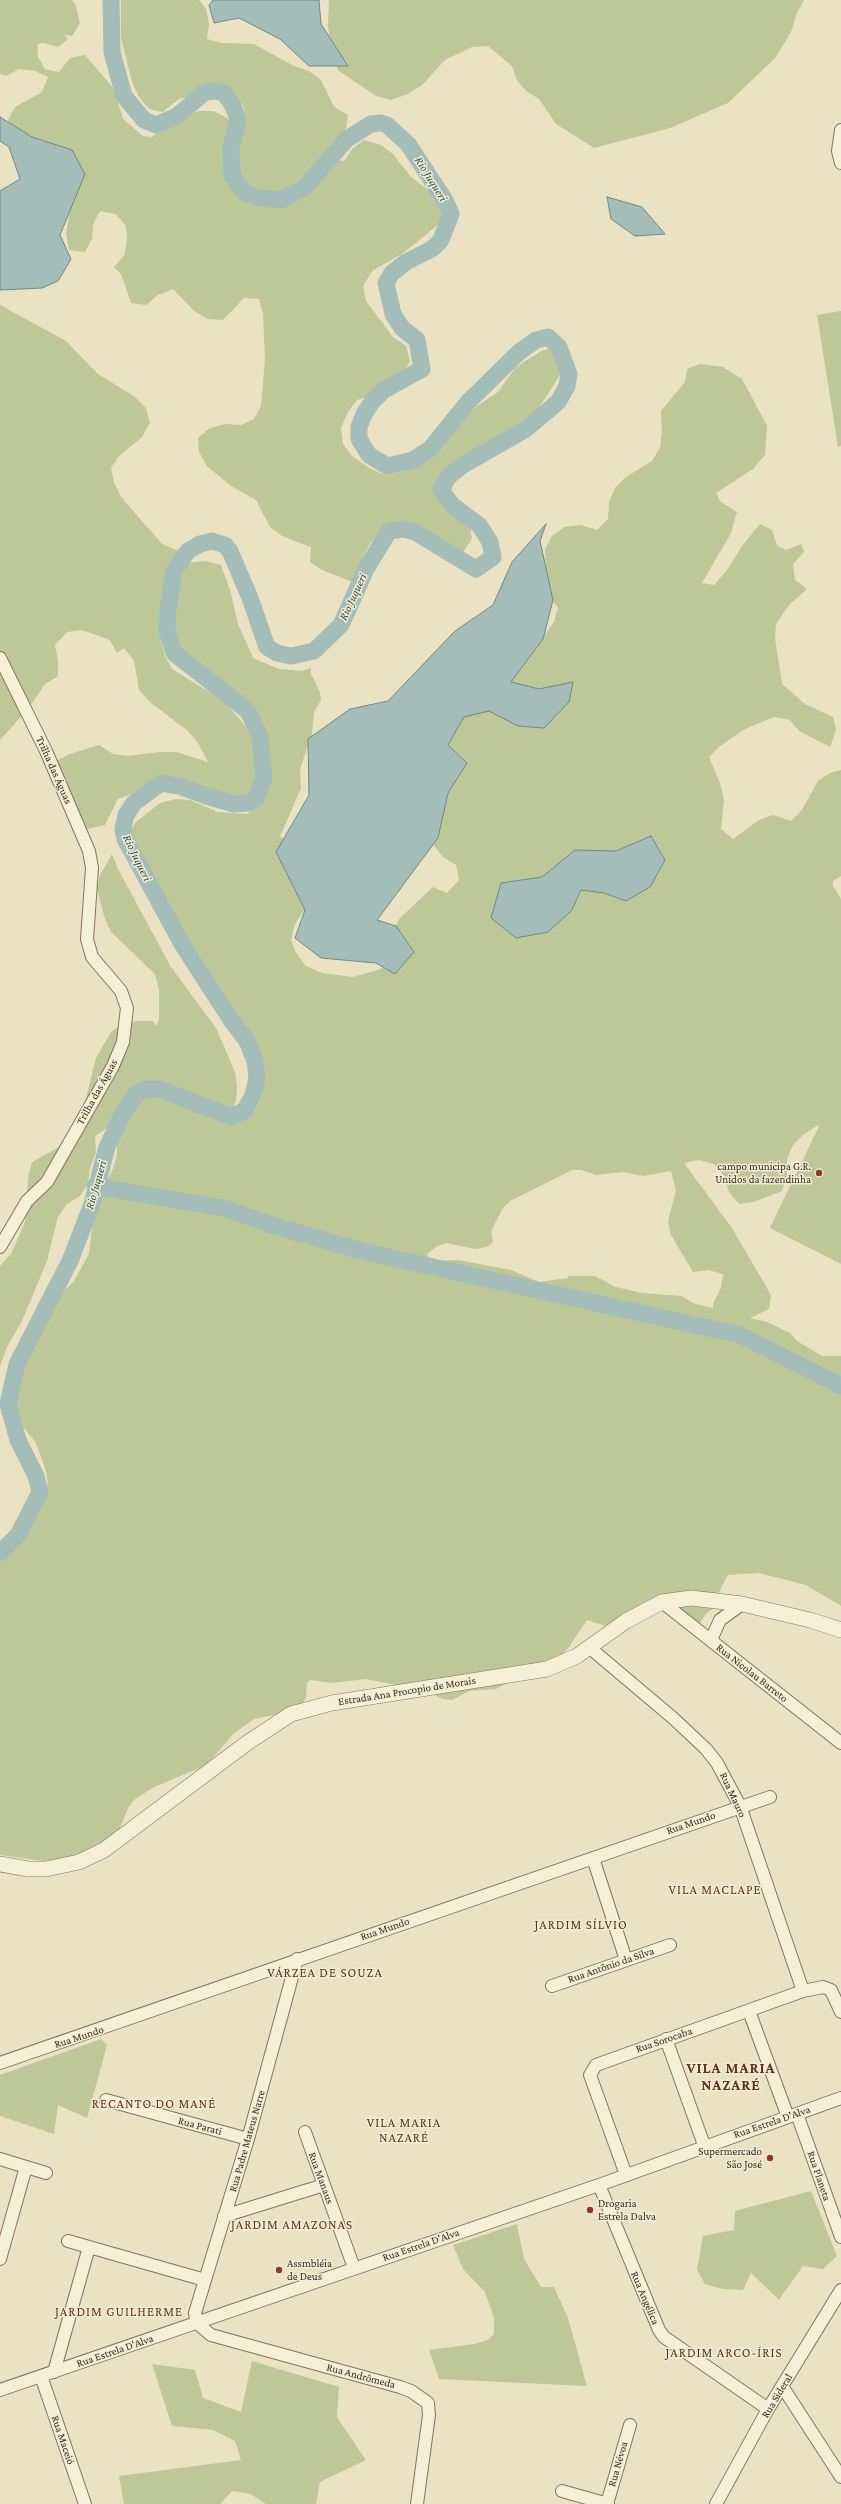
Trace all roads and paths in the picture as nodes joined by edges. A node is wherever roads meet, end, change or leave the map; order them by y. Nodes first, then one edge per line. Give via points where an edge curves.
1 (841, 130) edge
2 (841, 164) edge
3 (0, 658) edge
4 (0, 1247) edge
5 (662, 1602) junction
6 (742, 1604) junction
7 (841, 1630) edge
8 (711, 1640) junction
9 (590, 1648) junction
10 (841, 1743) edge
11 (770, 1797) dead end
12 (740, 1806) junction
13 (593, 1858) junction
14 (0, 1864) edge
15 (670, 1945) dead end
16 (298, 1959) junction
17 (626, 1960) junction
18 (552, 1986) dead end
19 (803, 1991) junction
20 (839, 2007) edge
21 (749, 2011) junction
22 (666, 2039) junction
23 (0, 2063) edge
24 (841, 2098) edge
25 (106, 2100) dead end
26 (793, 2115) junction
27 (304, 2132) dead end
28 (248, 2139) junction
29 (704, 2146) junction
30 (0, 2160) edge
31 (26, 2168) junction
32 (46, 2174) dead end
33 (626, 2175) junction
34 (324, 2185) junction
35 (599, 2185) junction
36 (224, 2216) junction
37 (3, 2236) edge
38 (841, 2237) edge
39 (68, 2241) dead end
40 (89, 2247) junction
41 (0, 2259) edge
42 (354, 2268) junction
43 (205, 2280) junction
44 (841, 2290) edge
45 (196, 2323) junction
46 (54, 2372) junction
47 (41, 2376) junction
48 (782, 2386) junction
49 (0, 2390) edge
50 (768, 2409) junction
51 (630, 2424) dead end
52 (841, 2477) edge
53 (562, 2491) dead end
54 (85, 2504) edge
55 (417, 2504) edge
56 (608, 2504) edge
57 (716, 2504) edge

1 - 2 street via 838,151
3 - 4 street, Trilha das Águas via 46,750 85,839 92,868 87,939 92,957 121,991 127,1008 123,1042 113,1066 47,1182 27,1201
5 - 6 street, Estrada Ana Procopio de Morais via 691,1598
5 - 8 street, Rua Nicolau Barreto
5 - 9 street, Estrada Ana Procopio de Morais via 626,1621
6 - 7 street, Estrada Ana Procopio de Morais
6 - 8 street via 720,1620
8 - 10 street, Rua Nicolau Barreto
9 - 12 street, Rua Mauro via 706,1749 717,1763
9 - 14 street, Estrada Ana Procopio de Morais via 547,1669 332,1703 291,1714 247,1743 104,1850 80,1862 46,1869
11 - 12 street, Rua Mundo
12 - 13 street, Rua Mundo
12 - 19 street, Rua Mauro
13 - 16 street, Rua Mundo
13 - 17 street
15 - 17 street, Rua Antônio da Silva
16 - 23 street, Rua Mundo
16 - 28 street, Rua Padre Mateus Narre
17 - 18 street, Rua Antônio da Silva
19 - 20 street, Rua Sorocaba via 827,1988 834,1994
19 - 21 street, Rua Sorocaba
21 - 22 street, Rua Sorocaba
21 - 26 street, Rua Planeta
22 - 29 street
22 - 33 street, Rua Sorocaba via 601,2062 590,2075
24 - 26 street, Rua Estrela D'Alva
25 - 28 street, Rua Parati
26 - 29 street, Rua Estrela D'Alva
26 - 38 street, Rua Planeta
27 - 34 street, Rua Manaus
28 - 36 street, Rua Padre Mateus Narre
29 - 33 street, Rua Estrela D'Alva
30 - 31 street
31 - 32 street
31 - 37 street
33 - 35 street, Rua Estrela D'Alva
34 - 36 street
34 - 42 street, Rua Manaus
35 - 42 street, Rua Estrela D'Alva
35 - 50 street, Rua Angélica via 664,2337
36 - 43 street, Rua Padre Mateus Narre
37 - 41 street
39 - 40 street
40 - 43 street
40 - 46 street
42 - 45 street, Rua Estrela D'Alva
43 - 45 street, Rua Padre Mateus Narre via 195,2312
44 - 48 street, Rua Sideral
45 - 46 street, Rua Estrela D'Alva
45 - 55 street, Rua Andrômeda via 211,2335 400,2387 428,2403
46 - 47 street, Rua Estrela D'Alva
47 - 49 street, Rua Estrela D'Alva
47 - 54 street, Rua Maceió
48 - 50 street, Rua Sideral
48 - 52 street
50 - 57 street, Rua Sideral
51 - 56 street, Rua Névoa
53 - 56 street

